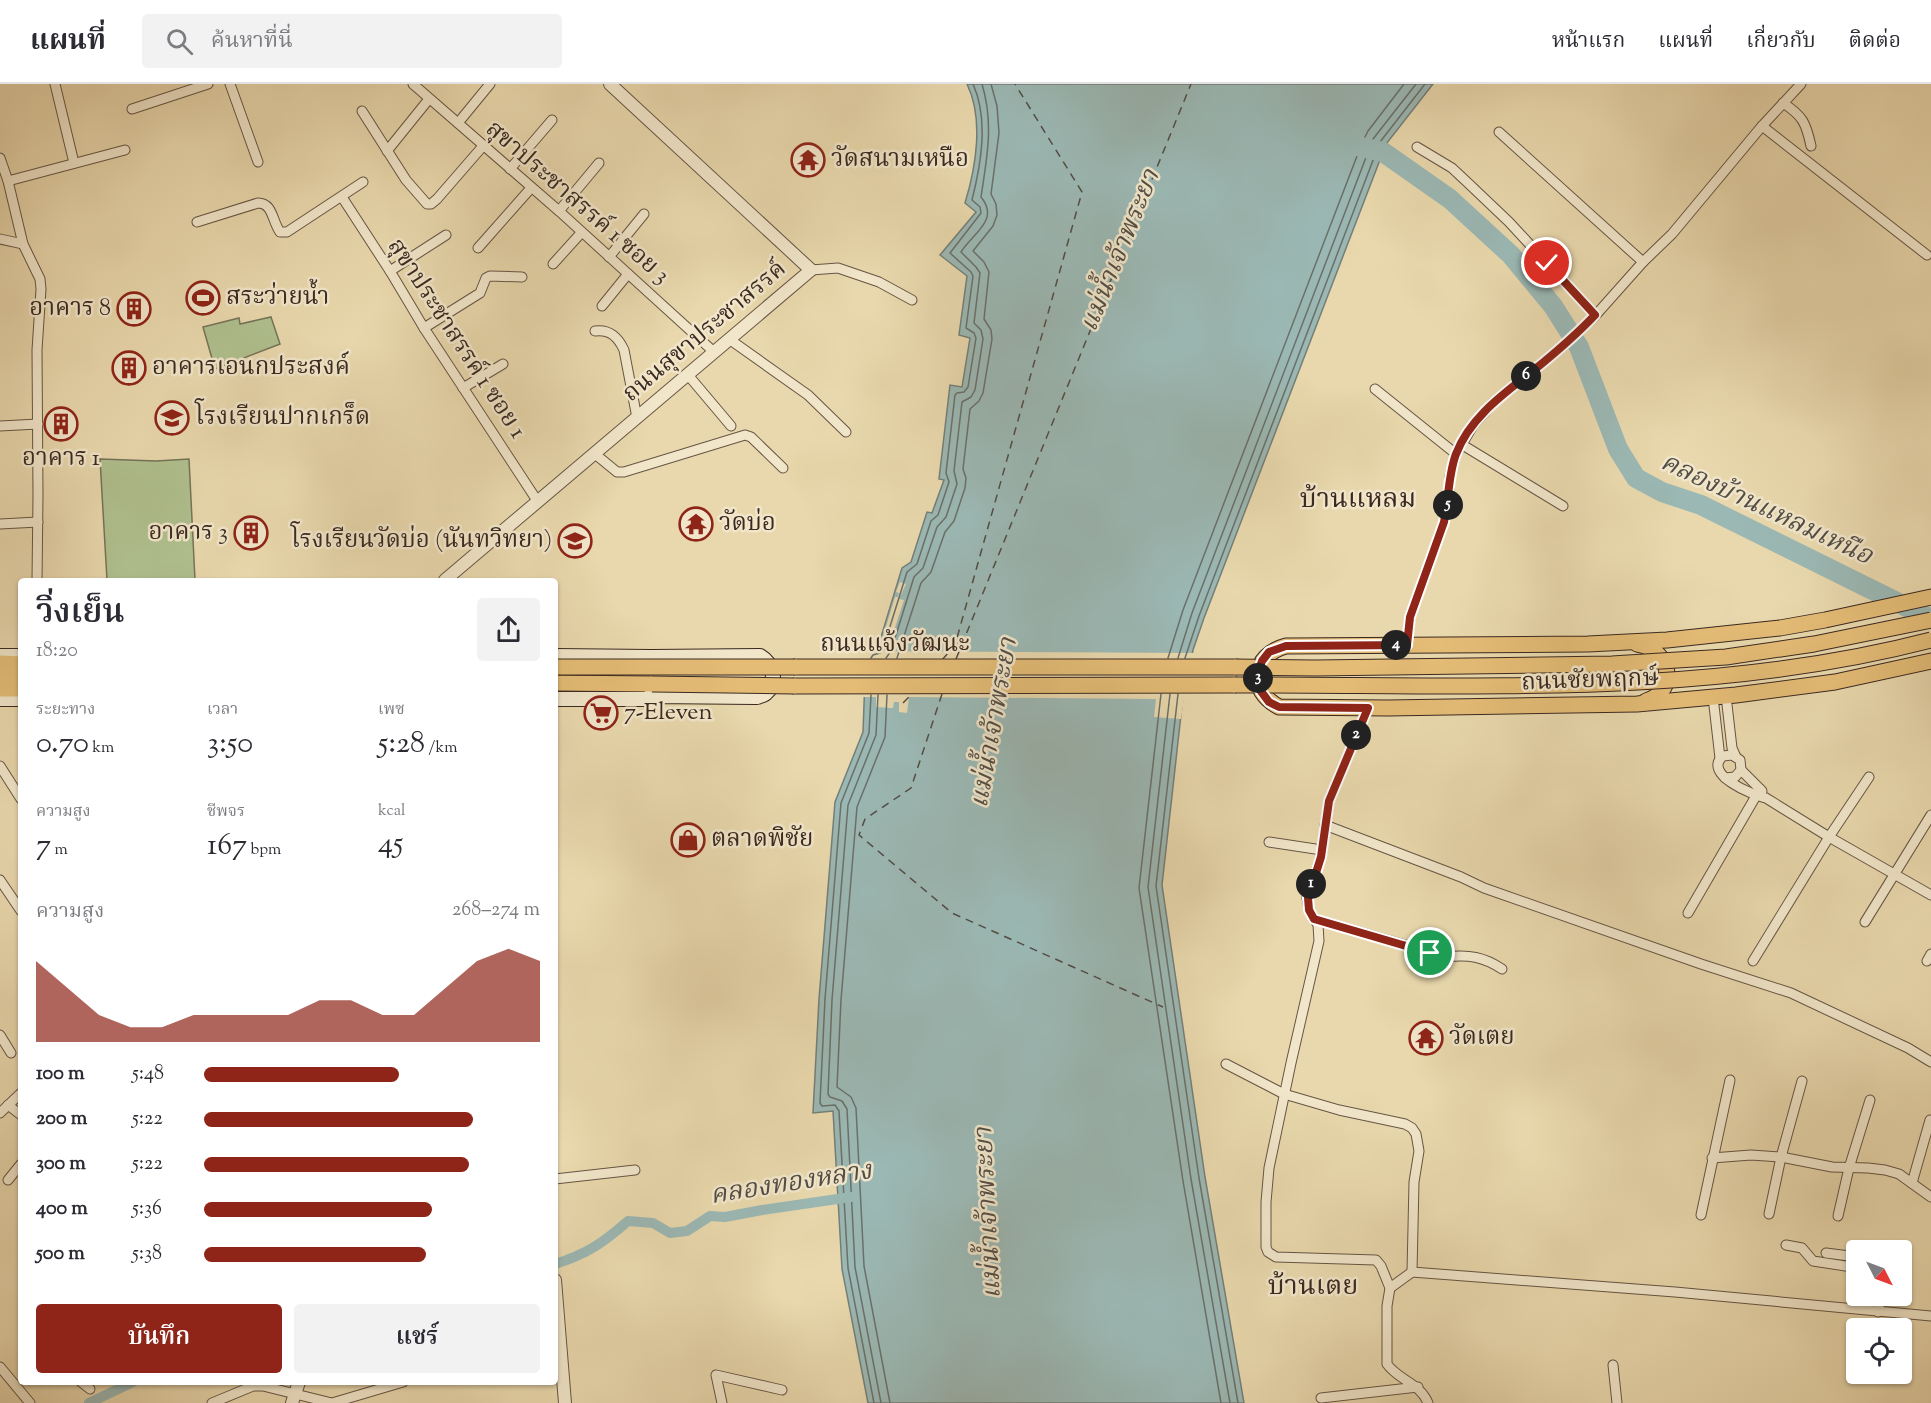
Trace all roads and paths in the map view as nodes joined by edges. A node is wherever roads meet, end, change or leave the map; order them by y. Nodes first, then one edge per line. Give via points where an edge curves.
1 (55, 84) edge
2 (208, 84) edge
3 (230, 84) edge
4 (413, 84) edge
5 (490, 84) edge
6 (610, 84) edge
7 (1798, 85) edge
8 (429, 99) junction
9 (1783, 103) junction
10 (132, 109) dead end
11 (362, 111) dead end
12 (552, 120) dead end
13 (458, 123) junction
14 (1762, 126) junction
15 (1499, 132) dead end
16 (483, 146) junction
17 (1811, 146) dead end
18 (1418, 147) dead end
19 (125, 150) dead end
20 (387, 151) junction
21 (0, 158) edge
22 (258, 162) dead end
23 (74, 163) junction
24 (599, 163) dead end
25 (510, 169) junction
26 (8, 181) junction
27 (363, 182) dead end
28 (531, 188) junction
29 (342, 197) junction
30 (559, 211) junction
31 (644, 214) dead end
32 (197, 222) dead end
33 (582, 233) junction
34 (446, 235) dead end
35 (0, 239) edge
36 (23, 244) junction
37 (478, 248) dead end
38 (1927, 255) dead end
39 (609, 257) junction
40 (1643, 262) junction
41 (553, 264) dead end
42 (811, 270) junction
43 (390, 271) junction
44 (628, 274) junction
45 (522, 277) dead end
46 (912, 300) dead end
47 (602, 306) dead end
48 (1595, 315) junction
49 (424, 328) junction
50 (595, 331) dead end
51 (729, 339) junction
52 (714, 352) junction
53 (503, 364) dead end
54 (688, 375) junction
55 (464, 388) junction
56 (1376, 389) dead end
57 (637, 418) junction
58 (38, 424) junction
59 (0, 426) edge
60 (731, 426) dead end
61 (846, 432) dead end
62 (1461, 444) junction
63 (595, 454) junction
64 (1456, 454) junction
65 (783, 468) dead end
66 (538, 502) junction
67 (1563, 506) dead end
68 (38, 522) junction
69 (0, 524) edge
70 (37, 578) edge
71 (447, 578) edge
72 (1927, 597) edge
73 (1931, 620) edge
74 (1931, 640) edge
75 (1625, 643) junction
76 (1407, 645) junction
77 (0, 656) edge
78 (18, 656) edge
79 (558, 656) edge
80 (651, 657) junction
81 (1931, 661) edge
82 (0, 663) edge
83 (18, 664) edge
84 (558, 667) edge
85 (1236, 667) joint
86 (0, 677) edge
87 (18, 677) edge
88 (558, 683) edge
89 (1235, 685) joint
90 (0, 688) edge
91 (18, 689) edge
92 (651, 696) junction
93 (1719, 697) junction
94 (0, 699) edge
95 (18, 699) edge
96 (558, 699) edge
97 (1637, 704) junction
98 (1368, 708) junction
99 (1736, 756) junction
100 (1720, 758) junction
101 (0, 766) edge
102 (1741, 770) junction
103 (1869, 777) dead end
104 (1725, 778) junction
105 (1758, 792) junction
106 (18, 794) edge
107 (1931, 815) edge
108 (1325, 825) junction
109 (1829, 837) junction
110 (1269, 842) dead end
111 (1322, 850) junction
112 (1894, 874) junction
113 (0, 880) edge
114 (1931, 895) edge
115 (18, 907) edge
116 (1688, 914) dead end
117 (1314, 919) junction
118 (1865, 922) dead end
119 (1753, 961) dead end
120 (1502, 969) dead end
121 (0, 1035) edge
122 (11, 1053) dead end
123 (1931, 1062) edge
124 (1226, 1064) dead end
125 (1730, 1080) dead end
126 (1802, 1081) dead end
127 (1284, 1094) junction
128 (18, 1096) edge
129 (1870, 1100) dead end
130 (8, 1105) junction
131 (0, 1113) edge
132 (18, 1113) edge
133 (1930, 1120) edge
134 (1781, 1157) junction
135 (1712, 1158) junction
136 (18, 1168) edge
137 (1849, 1168) junction
138 (635, 1170) dead end
139 (558, 1179) edge
140 (8, 1180) dead end
141 (1912, 1184) junction
142 (1931, 1197) edge
143 (1769, 1214) dead end
144 (1701, 1215) dead end
145 (1838, 1216) dead end
146 (1786, 1245) dead end
147 (1826, 1253) dead end
148 (1846, 1256) edge
149 (1846, 1266) edge
150 (1412, 1272) junction
151 (1390, 1288) junction
152 (1879, 1306) edge
153 (1878, 1312) junction
154 (1931, 1316) edge
155 (558, 1317) edge
156 (1613, 1365) dead end
157 (0, 1367) edge
158 (85, 1385) edge
159 (393, 1385) edge
160 (1418, 1388) junction
161 (90, 1389) dead end
162 (782, 1390) dead end
163 (296, 1392) edge
164 (1321, 1398) dead end
165 (30, 1403) edge
166 (212, 1403) edge
167 (565, 1403) edge
168 (722, 1403) edge
169 (1428, 1403) edge
170 (1617, 1403) edge

1 - 23 street
2 - 10 street
3 - 22 street
4 - 8 street, สุขาประชาสรรค์ 1 ซอย 3
5 - 13 street
6 - 42 street, ถนนสุขาประชาสรรค์
7 - 9 street
8 - 13 street, สุขาประชาสรรค์ 1 ซอย 3
8 - 20 street
9 - 14 street
9 - 17 street via 1801,116
11 - 20 street
12 - 25 street
13 - 16 street, สุขาประชาสรรค์ 1 ซอย 3
14 - 38 street
14 - 40 street via 1672,234
15 - 40 street
16 - 20 street via 431,204 424,202
16 - 25 street, สุขาประชาสรรค์ 1 ซอย 3
18 - 48 street via 1468,183
19 - 23 street
21 - 26 street
23 - 26 street
24 - 30 street
25 - 28 street, สุขาประชาสรรค์ 1 ซอย 3
26 - 36 street
27 - 29 street
28 - 30 street, สุขาประชาสรรค์ 1 ซอย 3
28 - 37 street
29 - 32 street via 287,232 280,232 263,202
29 - 43 street, สุขาประชาสรรค์ 1 ซอย 1
30 - 33 street, สุขาประชาสรรค์ 1 ซอย 3
31 - 39 street
33 - 39 street, สุขาประชาสรรค์ 1 ซอย 3
33 - 41 street
34 - 43 street
35 - 36 street
36 - 58 street via 41,289
39 - 44 street, สุขาประชาสรรค์ 1 ซอย 3
40 - 48 street
42 - 46 street via 838,268 879,282
42 - 51 street, ถนนสุขาประชาสรรค์
43 - 49 street, สุขาประชาสรรค์ 1 ซอย 1
44 - 47 street
44 - 52 street, สุขาประชาสรรค์ 1 ซอย 3
45 - 49 street via 486,278 480,293
48 - 62 street via 1493,403
49 - 55 street, สุขาประชาสรรค์ 1 ซอย 1
50 - 57 street via 612,333 620,340
51 - 52 street, ถนนสุขาประชาสรรค์
51 - 61 street via 808,395
52 - 54 street, ถนนสุขาประชาสรรค์
53 - 55 street
54 - 57 street, ถนนสุขาประชาสรรค์
54 - 60 street
55 - 66 street, สุขาประชาสรรค์ 1 ซอย 1
56 - 64 street
57 - 63 street, ถนนสุขาประชาสรรค์
58 - 59 street
58 - 68 street
62 - 64 street
62 - 67 street
63 - 65 street via 617,472 624,472 745,435
63 - 66 street, ถนนสุขาประชาสรรค์
64 - 76 street via 1444,522 1410,617
66 - 71 street, ถนนสุขาประชาสรรค์
68 - 69 street
68 - 70 street
72 - 75 main road, ถนนชัยพฤกษ์ via 1825,620 1742,633
73 - 85 main road, ถนนชัยพฤกษ์, bridge via 1860,636 1726,657 1612,664
74 - 89 main road, ถนนชัยพฤกษ์, bridge via 1779,668 1650,681
75 - 76 main road, ถนนชัยพฤกษ์
75 - 97 main road via 1648,646 1666,666 1665,686 1660,694
76 - 98 main road, ถนนชัยพฤกษ์ via 1286,646 1269,652 1262,661 1257,675 1260,690 1279,707
77 - 78 main road
79 - 80 main road
80 - 92 main road
80 - 92 main road via 760,656 773,671 773,682 766,693 757,697
81 - 93 main road, ถนนชัยพฤกษ์ via 1835,682
82 - 83 main road
84 - 85 main road, ถนนแจ้งวัฒนะ, bridge
86 - 87 main road
88 - 89 main road, ถนนแจ้งวัฒนะ, bridge
90 - 91 main road
92 - 96 main road via 636,700
93 - 97 main road, ถนนชัยพฤกษ์
93 - 99 street
93 - 100 street
94 - 95 main road
97 - 98 main road, ถนนชัยพฤกษ์
98 - 108 street via 1332,794
99 - 100 street
99 - 102 street
100 - 104 street via 1717,767
101 - 106 street
102 - 104 street via 1735,777
102 - 105 street
103 - 109 street
104 - 105 street
105 - 109 street
105 - 116 street
107 - 112 street
108 - 111 street
108 - 123 street via 1484,888 1791,993
109 - 112 street
109 - 119 street
110 - 111 street
111 - 117 street via 1308,898
112 - 114 street
112 - 118 street
113 - 115 street
117 - 120 street via 1447,957 1477,957
117 - 127 street via 1319,941
121 - 122 street
124 - 127 street
125 - 135 street
126 - 134 street
127 - 150 street via 1412,1128 1419,1150 1414,1182
127 - 151 street via 1269,1168 1265,1227 1268,1252 1276,1257 1376,1260
128 - 130 street
129 - 137 street
130 - 131 street
130 - 132 street
133 - 141 street
134 - 135 street
134 - 137 street
134 - 143 street
135 - 144 street
136 - 140 street
137 - 141 street via 1885,1170
137 - 145 street
138 - 139 street
141 - 142 street
146 - 149 street via 1802,1248 1813,1261
147 - 148 street
150 - 151 street
150 - 153 street
151 - 160 street via 1387,1364
152 - 153 street
153 - 154 street
155 - 167 street
156 - 170 street
157 - 165 street
158 - 161 street
159 - 163 street via 332,1403
160 - 164 street
160 - 169 street
162 - 168 street via 716,1375
163 - 166 street via 253,1386

